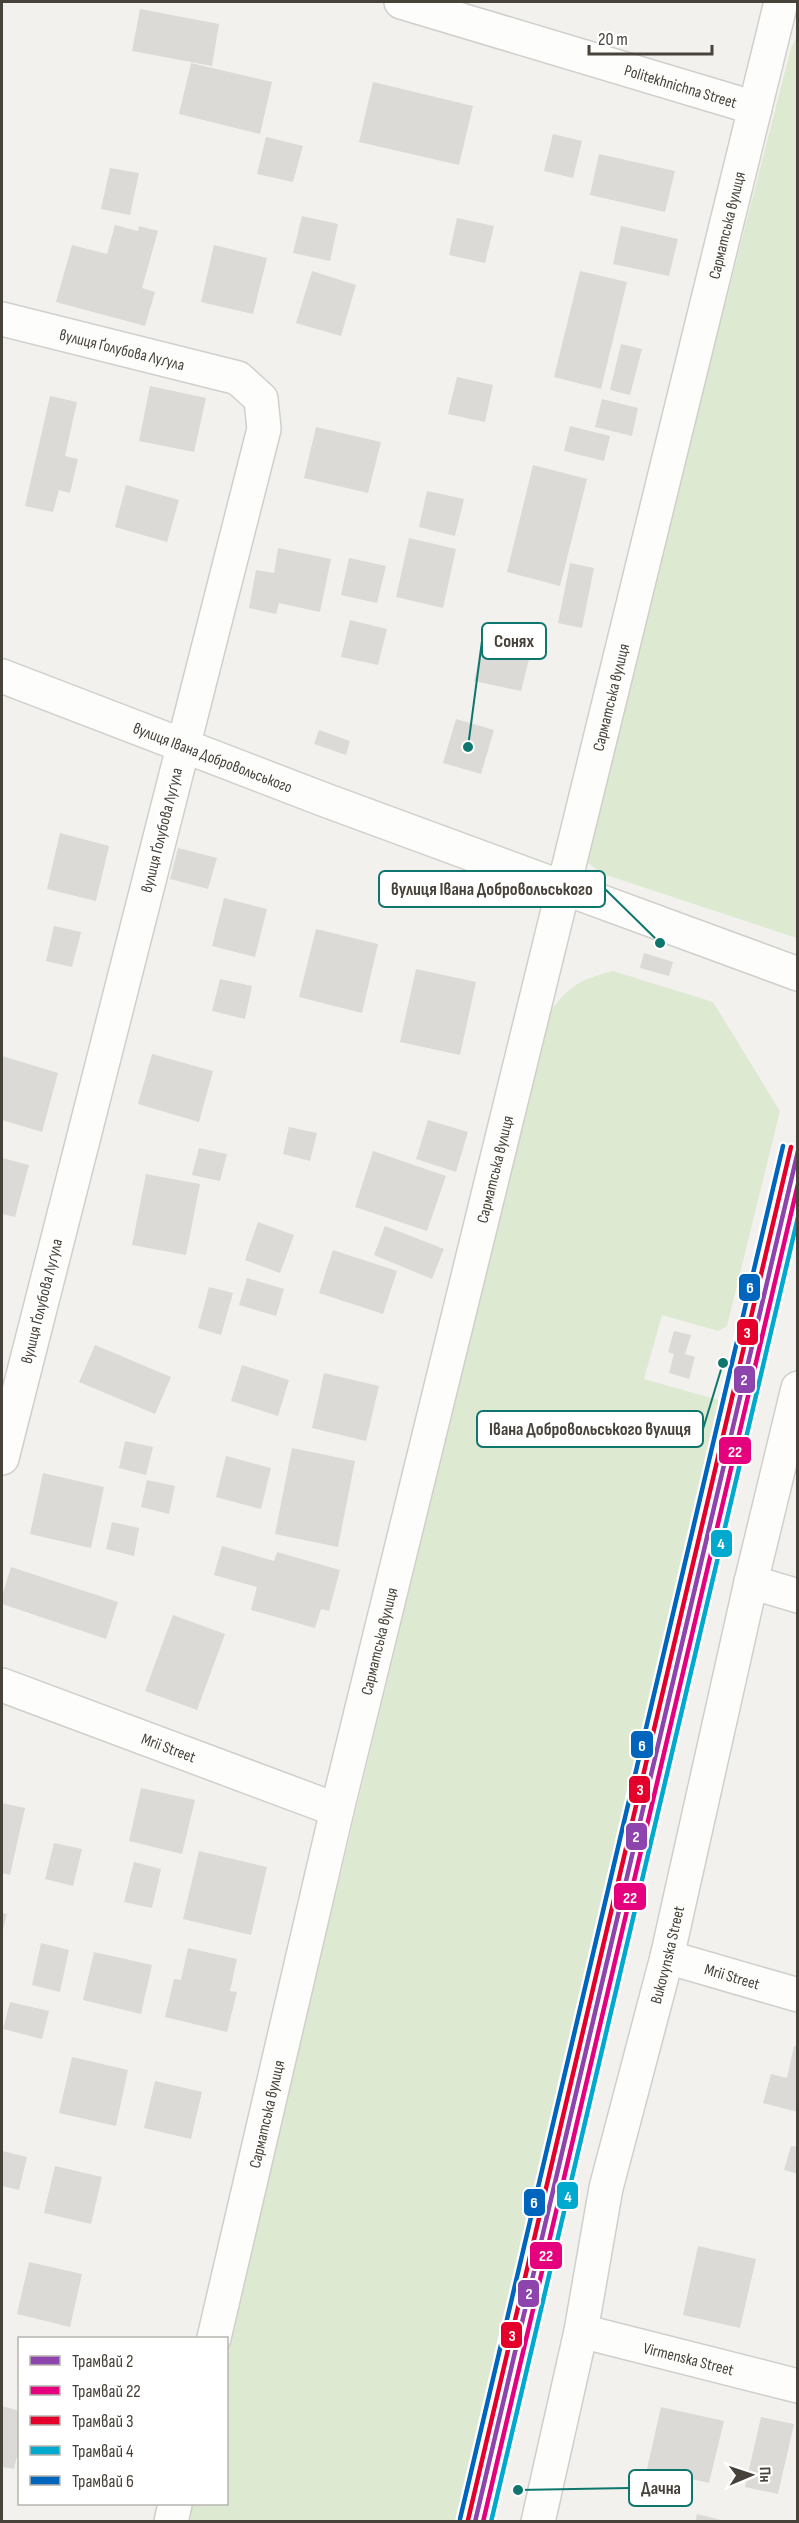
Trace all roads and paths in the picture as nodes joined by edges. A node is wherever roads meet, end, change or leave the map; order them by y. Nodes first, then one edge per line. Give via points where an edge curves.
1 (401, 2) edge
2 (781, 2) edge
3 (755, 108) junction
4 (2, 319) edge
5 (2, 676) edge
6 (182, 746) junction
7 (564, 887) junction
8 (798, 974) edge
9 (798, 1388) edge
10 (2, 1458) edge
11 (751, 1582) junction
12 (798, 1596) edge
13 (2, 1685) edge
14 (337, 1810) junction
15 (667, 1957) junction
16 (798, 1995) edge
17 (581, 2331) junction
18 (214, 2337) edge
19 (798, 2386) edge
20 (175, 2505) edge
21 (171, 2522) edge
22 (538, 2522) edge

1 - 3 street, Politekhnichna Street
2 - 3 street, Сарматська вулиця
3 - 7 street, Сарматська вулиця
4 - 6 street, вулиця Ґолубова Луґула via 238,378 261,399 264,429
5 - 6 street, вулиця Івана Добровольського
6 - 7 street, вулиця Івана Добровольського
6 - 10 street, вулиця Ґолубова Луґула
7 - 8 street, вулиця Івана Добровольського
7 - 14 street, Сарматська вулиця
9 - 11 street, Bukovynska Street
11 - 12 street
11 - 15 street, Bukovynska Street
13 - 14 street, Mrii Street
14 - 18 street, Сарматська вулиця
15 - 16 street, Mrii Street
15 - 17 street, Bukovynska Street via 606,2188
17 - 19 street, Virmenska Street
17 - 22 street, Bukovynska Street
20 - 21 street

